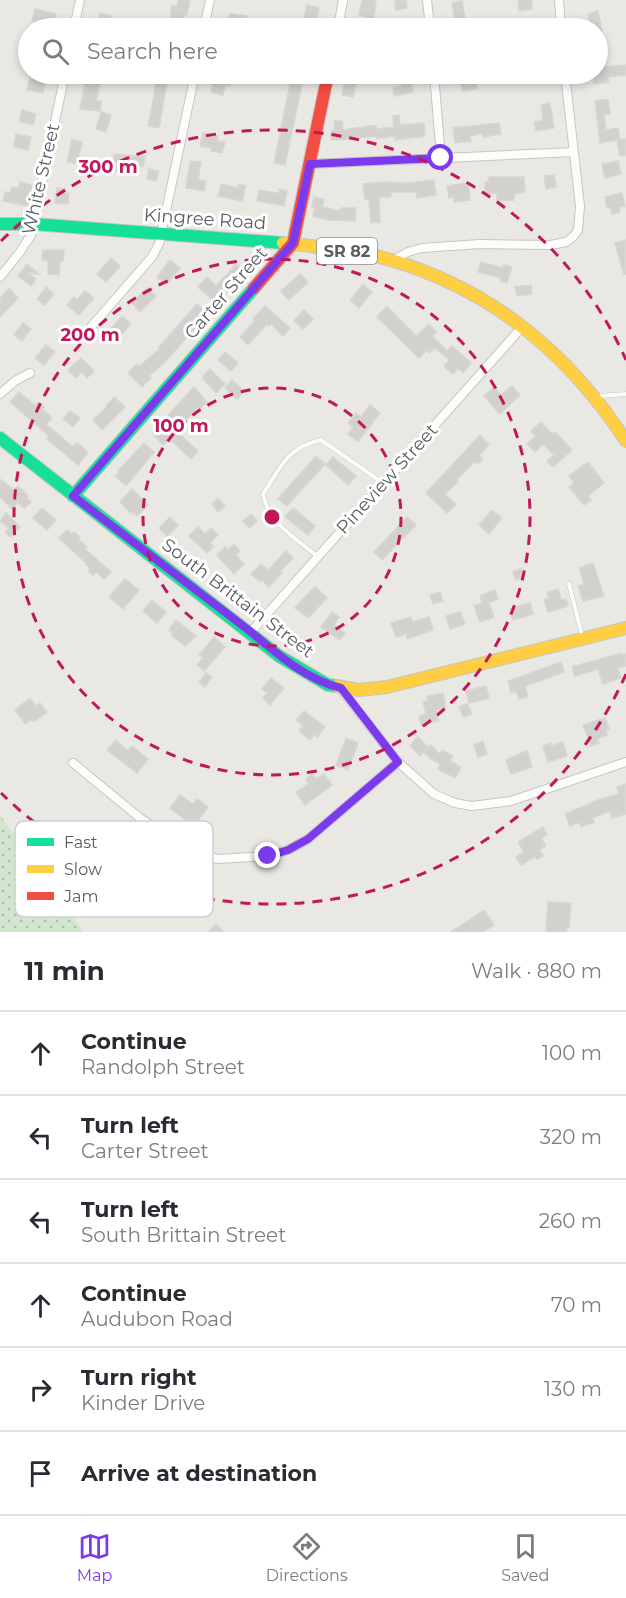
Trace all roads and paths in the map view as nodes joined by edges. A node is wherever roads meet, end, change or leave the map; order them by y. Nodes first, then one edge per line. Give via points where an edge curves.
1 (80, 0) edge
2 (210, 0) edge
3 (344, 0) edge
4 (427, 0) edge
5 (559, 0) edge
6 (76, 18) edge
7 (206, 18) edge
8 (340, 18) edge
9 (429, 18) edge
10 (560, 18) edge
11 (63, 84) edge
12 (193, 84) edge
13 (326, 84) edge
14 (435, 84) edge
15 (566, 84) edge
16 (574, 152) junction
17 (441, 158) junction
18 (310, 164) junction
19 (0, 224) edge
20 (33, 224) junction
21 (162, 234) junction
22 (293, 243) junction
23 (392, 261) junction
24 (0, 277) edge
25 (523, 326) junction
26 (91, 327) dead end
27 (30, 373) dead end
28 (0, 394) edge
29 (626, 394) edge
30 (596, 397) junction
31 (0, 438) edge
32 (626, 441) edge
33 (384, 484) junction
34 (73, 496) junction
35 (318, 557) junction
36 (569, 584) dead end
37 (626, 628) edge
38 (251, 632) junction
39 (583, 639) junction
40 (341, 688) junction
41 (398, 762) junction
42 (626, 762) edge
43 (73, 763) dead end
44 (144, 821) edge
45 (213, 858) edge

1 - 6 street
2 - 7 street
3 - 8 street
4 - 9 street
5 - 10 street
11 - 20 street, White Street
12 - 21 street
13 - 18 street, Carter Street
14 - 17 street
15 - 16 street
16 - 17 street
16 - 23 street via 580,219 578,230 566,242 422,248
17 - 18 street
18 - 22 street, Carter Street
19 - 20 street, Kingree Road / SR 82
20 - 21 street, Kingree Road / SR 82
20 - 24 street, White Street via 26,243
21 - 22 street, Kingree Road / SR 82
21 - 26 street via 152,256
22 - 23 street, Kingree Road / SR 82
22 - 34 street, Carter Street
23 - 25 street, Kingree Road / SR 82 via 476,297
25 - 30 street, Kingree Road / SR 82 via 556,353
25 - 33 street, Pineview Street
27 - 28 street
29 - 30 lane
30 - 32 street, Kingree Road / SR 82
31 - 34 street, South Brittain Street
33 - 35 street, Pineview Street
33 - 35 lane via 321,440 291,452 263,494 265,506 273,518
34 - 38 street, South Brittain Street
35 - 38 street, Pineview Street
36 - 39 lane
37 - 39 street, South Brittain Street
38 - 40 street, South Brittain Street via 279,656 328,685
39 - 40 street, South Brittain Street via 387,687
40 - 41 street
41 - 42 street via 434,794 472,806 511,801
41 - 45 street via 308,839 288,850 268,856
43 - 44 street

